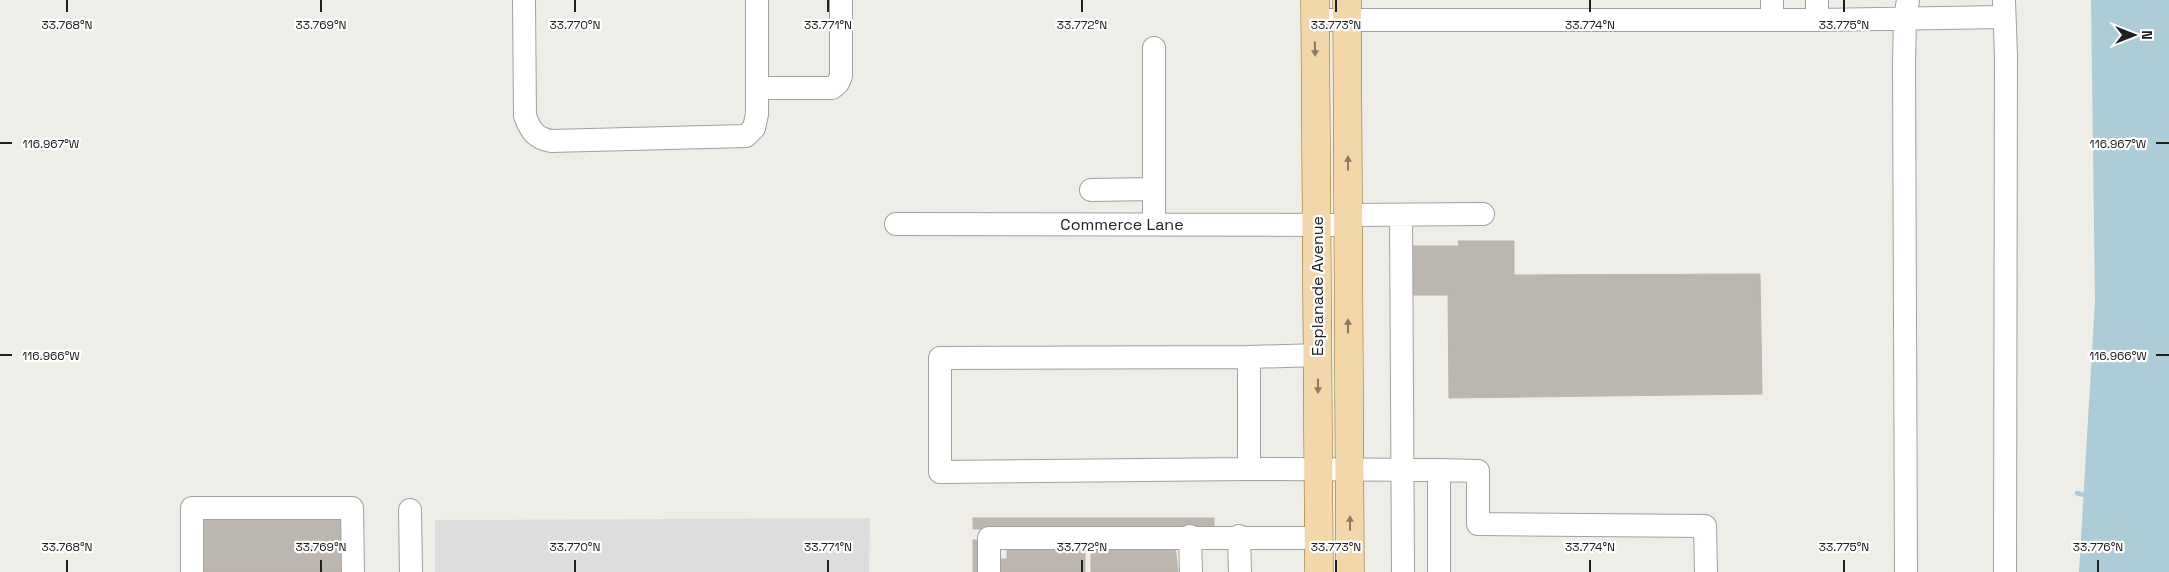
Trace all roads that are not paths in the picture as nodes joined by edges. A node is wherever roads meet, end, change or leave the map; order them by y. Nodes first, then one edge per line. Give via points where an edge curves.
1 (524, 0) edge
2 (757, 0) edge
3 (841, 0) edge
4 (2004, 8) edge
5 (1347, 9) edge
6 (1907, 9) edge
7 (1315, 10) edge
8 (1543, 10) edge
9 (1599, 10) edge
10 (1772, 10) edge
11 (1817, 10) edge
12 (1154, 48) dead end
13 (757, 88) junction
14 (1154, 189) junction
15 (1092, 190) dead end
16 (1483, 214) dead end
17 (1402, 215) junction
18 (1348, 220) junction
19 (896, 224) dead end
20 (1154, 224) junction
21 (1317, 225) junction
22 (1318, 355) junction
23 (1249, 357) junction
24 (1249, 470) junction
25 (1318, 470) junction
26 (1349, 470) junction
27 (1403, 470) junction
28 (1439, 470) junction
29 (410, 510) dead end
30 (1190, 536) junction
31 (1239, 536) junction
32 (1319, 538) junction
33 (192, 572) edge
34 (353, 572) edge
35 (410, 572) edge
36 (989, 572) edge
37 (1191, 572) edge
38 (1240, 572) edge
39 (1319, 572) edge
40 (1350, 572) edge
41 (1403, 572) edge
42 (1439, 572) edge
43 (1706, 572) edge
44 (1906, 572) edge
45 (2005, 572) edge

1 - 13 street via 525,116 530,130 539,139 746,136 754,128
2 - 13 street
3 - 13 street via 841,76 838,83 832,88
4 - 6 street
4 - 45 street
5 - 7 street
5 - 8 street
18 -> 5 main road, Esplanade Avenue
6 - 11 street
6 - 44 street
7 -> 21 main road, Esplanade Avenue
8 - 9 street
9 - 10 street
10 - 11 street
12 - 14 street
14 - 15 street
14 - 20 street
16 - 17 street, Commerce Lane
17 - 18 street, Commerce Lane
17 - 27 street
18 - 21 street, Commerce Lane
26 -> 18 main road, Esplanade Avenue
19 - 20 street, Commerce Lane
20 - 21 street, Commerce Lane
21 - 22 main road, Esplanade Avenue
22 - 23 street
22 -> 25 main road, Esplanade Avenue
23 - 24 street
23 - 24 street via 940,358 940,472
24 - 25 street
25 - 26 street
25 - 32 main road, Esplanade Avenue
26 - 27 street
40 -> 26 main road, Esplanade Avenue
27 - 28 street
27 - 41 street
28 - 42 street
28 - 43 street via 1478,470 1478,524 1705,526
29 - 35 street
30 - 31 street
30 - 36 street via 989,538
30 - 37 street
31 - 32 street
31 - 38 street
32 - 39 main road, Esplanade Avenue
33 - 34 street via 192,508 352,508

